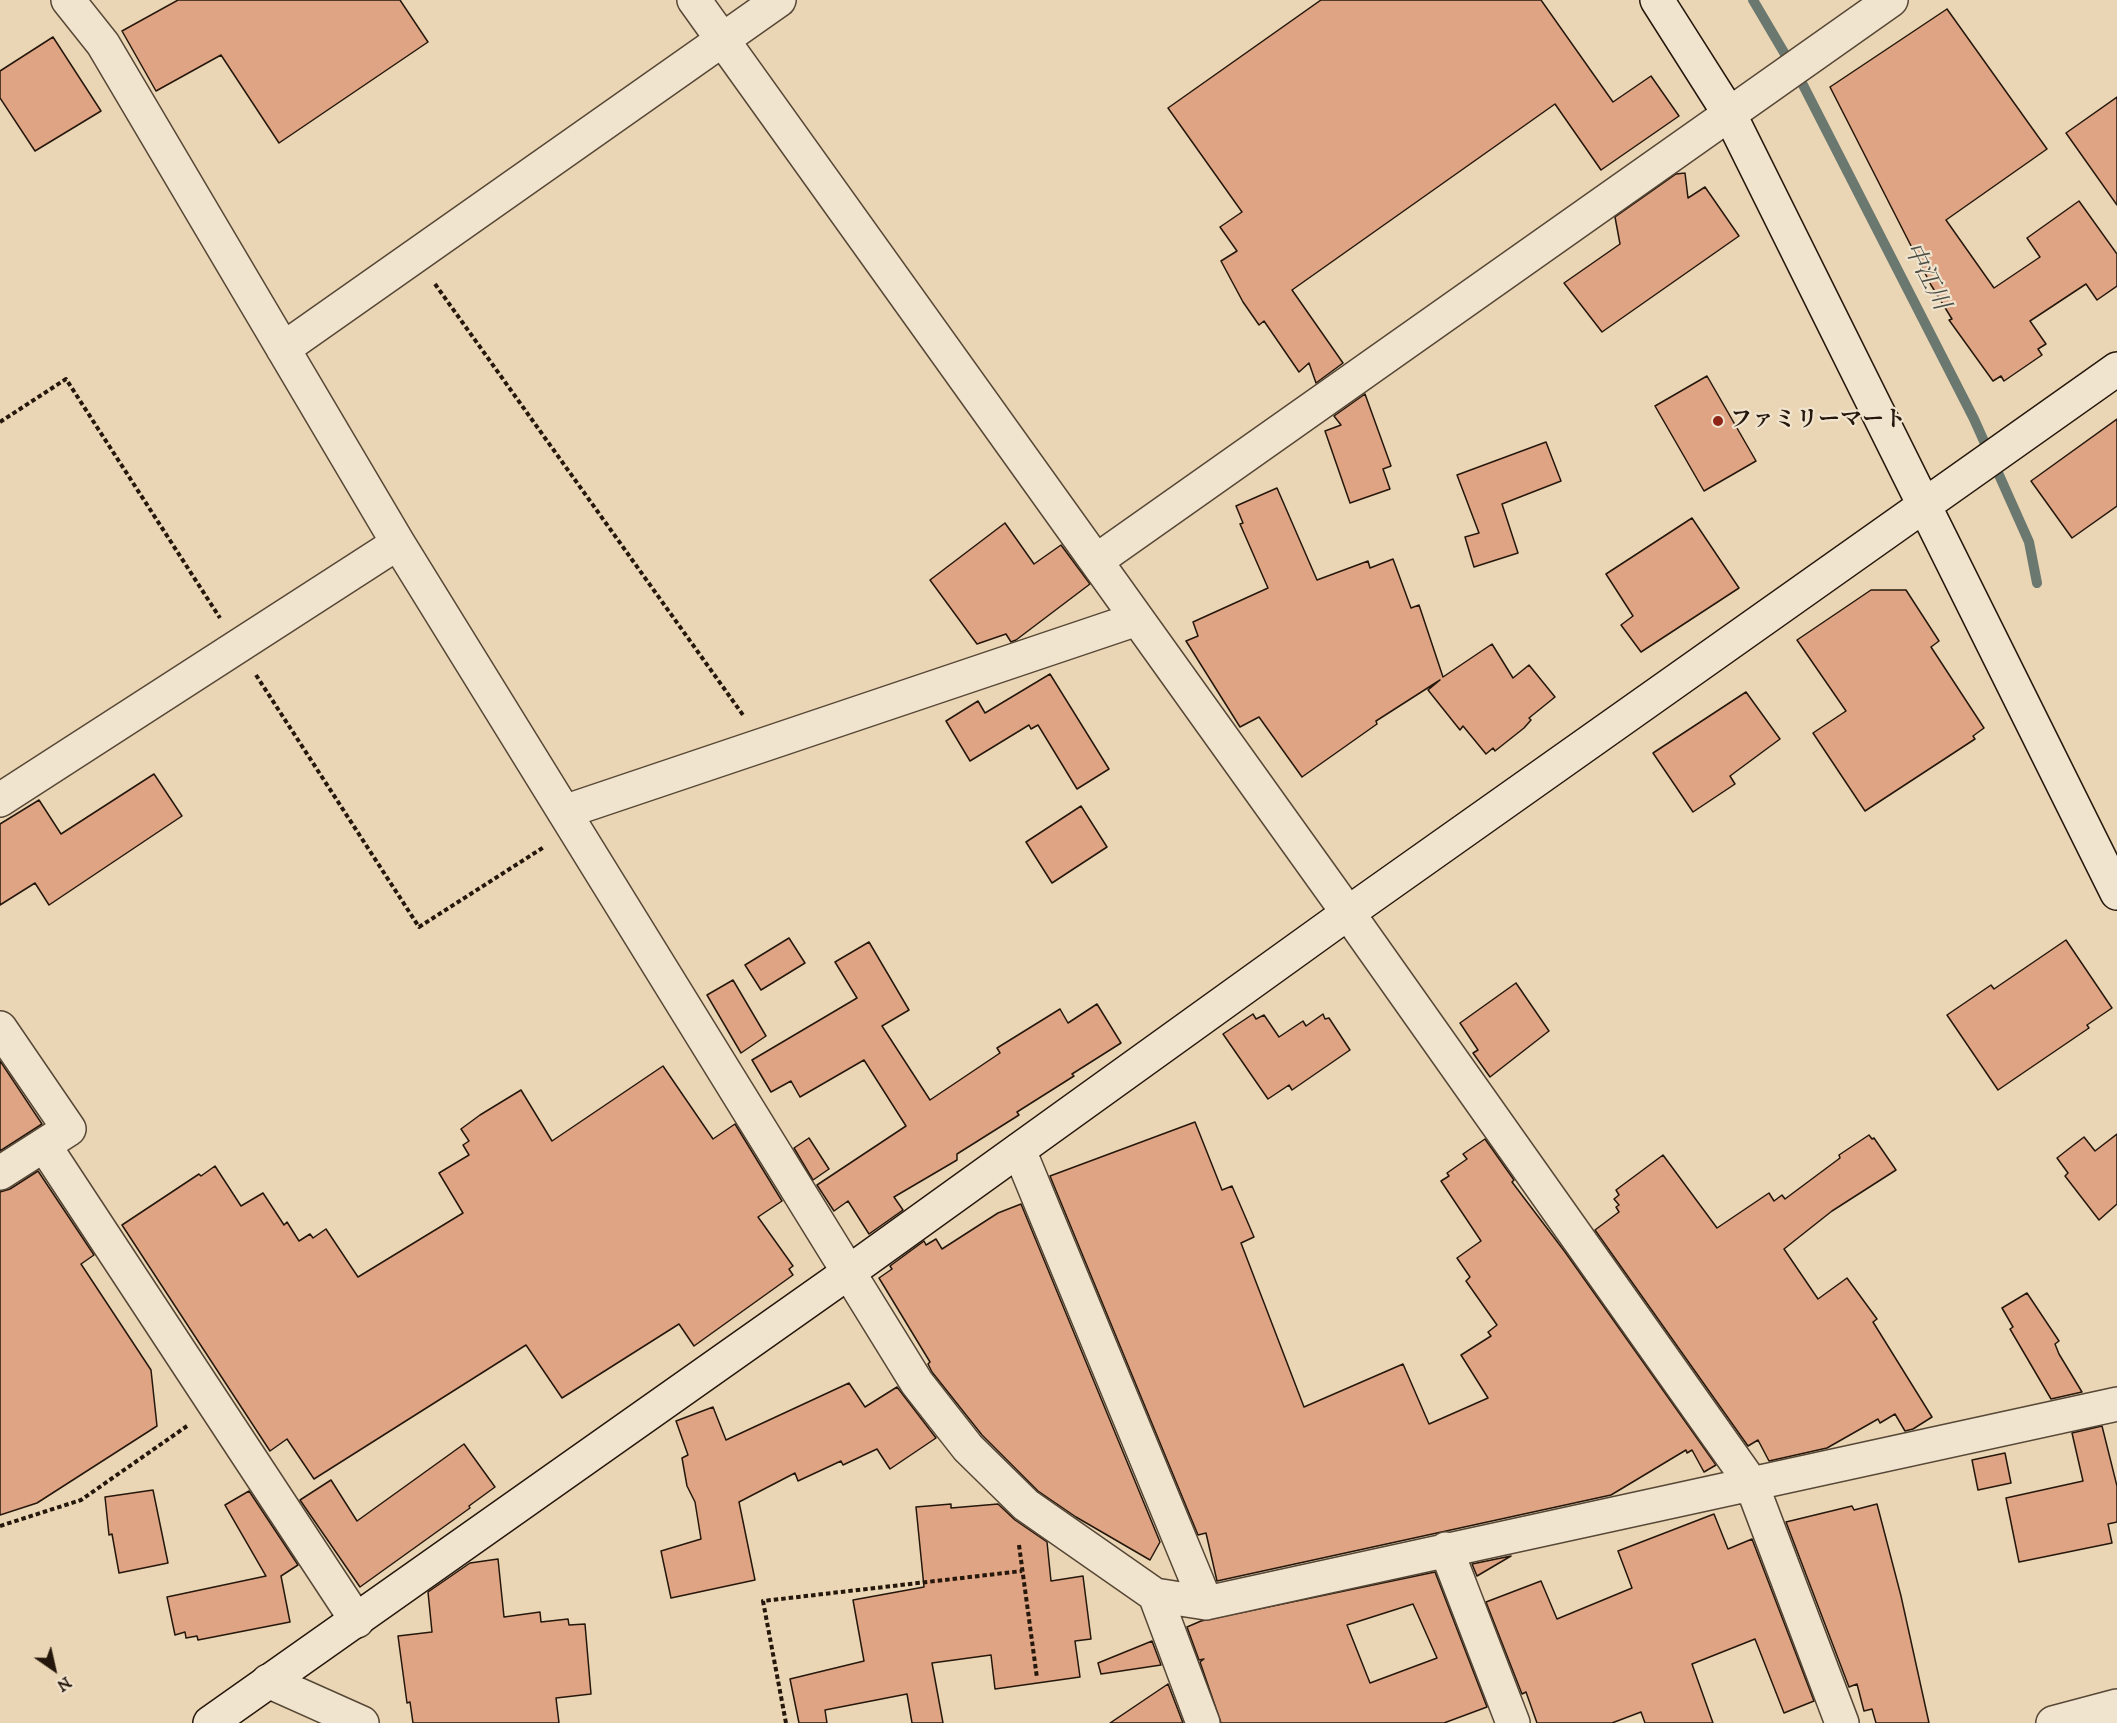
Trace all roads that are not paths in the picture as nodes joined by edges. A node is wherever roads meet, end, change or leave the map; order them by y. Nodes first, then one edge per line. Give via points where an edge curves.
1 (68, 0) edge
2 (694, 0) edge
3 (779, 0) edge
4 (1657, 0) edge
5 (1891, 0) edge
6 (723, 40) junction
7 (1742, 107) junction
8 (283, 349) junction
9 (2117, 369) edge
10 (1924, 507) junction
11 (398, 543) junction
12 (1096, 561) junction
13 (1137, 619) junction
14 (0, 800) edge
15 (569, 820) junction
16 (2117, 893) edge
17 (1348, 913) junction
18 (0, 1028) edge
19 (44, 1145) junction
20 (1019, 1150) junction
21 (0, 1173) edge
22 (849, 1272) junction
23 (2117, 1404) edge
24 (1751, 1483) junction
25 (1446, 1549) junction
26 (1155, 1594) junction
27 (1206, 1603) junction
28 (357, 1621) junction
29 (268, 1681) junction
30 (2117, 1706) edge
31 (210, 1723) edge
32 (362, 1723) edge
33 (1203, 1723) edge
34 (1513, 1723) edge
35 (1842, 1723) edge
36 (2053, 1723) edge

1 - 8 street via 103,44
2 - 6 street
3 - 6 street
4 - 7 street
5 - 7 street
6 - 8 street
6 - 12 street
7 - 10 street
7 - 12 street
8 - 11 street
9 - 10 street
10 - 16 street
10 - 17 street
11 - 14 street
11 - 15 street
12 - 13 street
13 - 15 street via 764,745
13 - 17 street
15 - 22 street
17 - 20 street
17 - 24 street
18 - 19 street via 69,1129
19 - 21 street
19 - 28 street
20 - 22 street
20 - 27 street
22 - 26 street via 917,1383 968,1448 1026,1505
22 - 28 street
23 - 24 street
24 - 25 street
24 - 35 street
25 - 27 street
25 - 34 street
26 - 27 street
26 - 33 street
28 - 29 street
29 - 31 street
29 - 32 street
30 - 36 street

